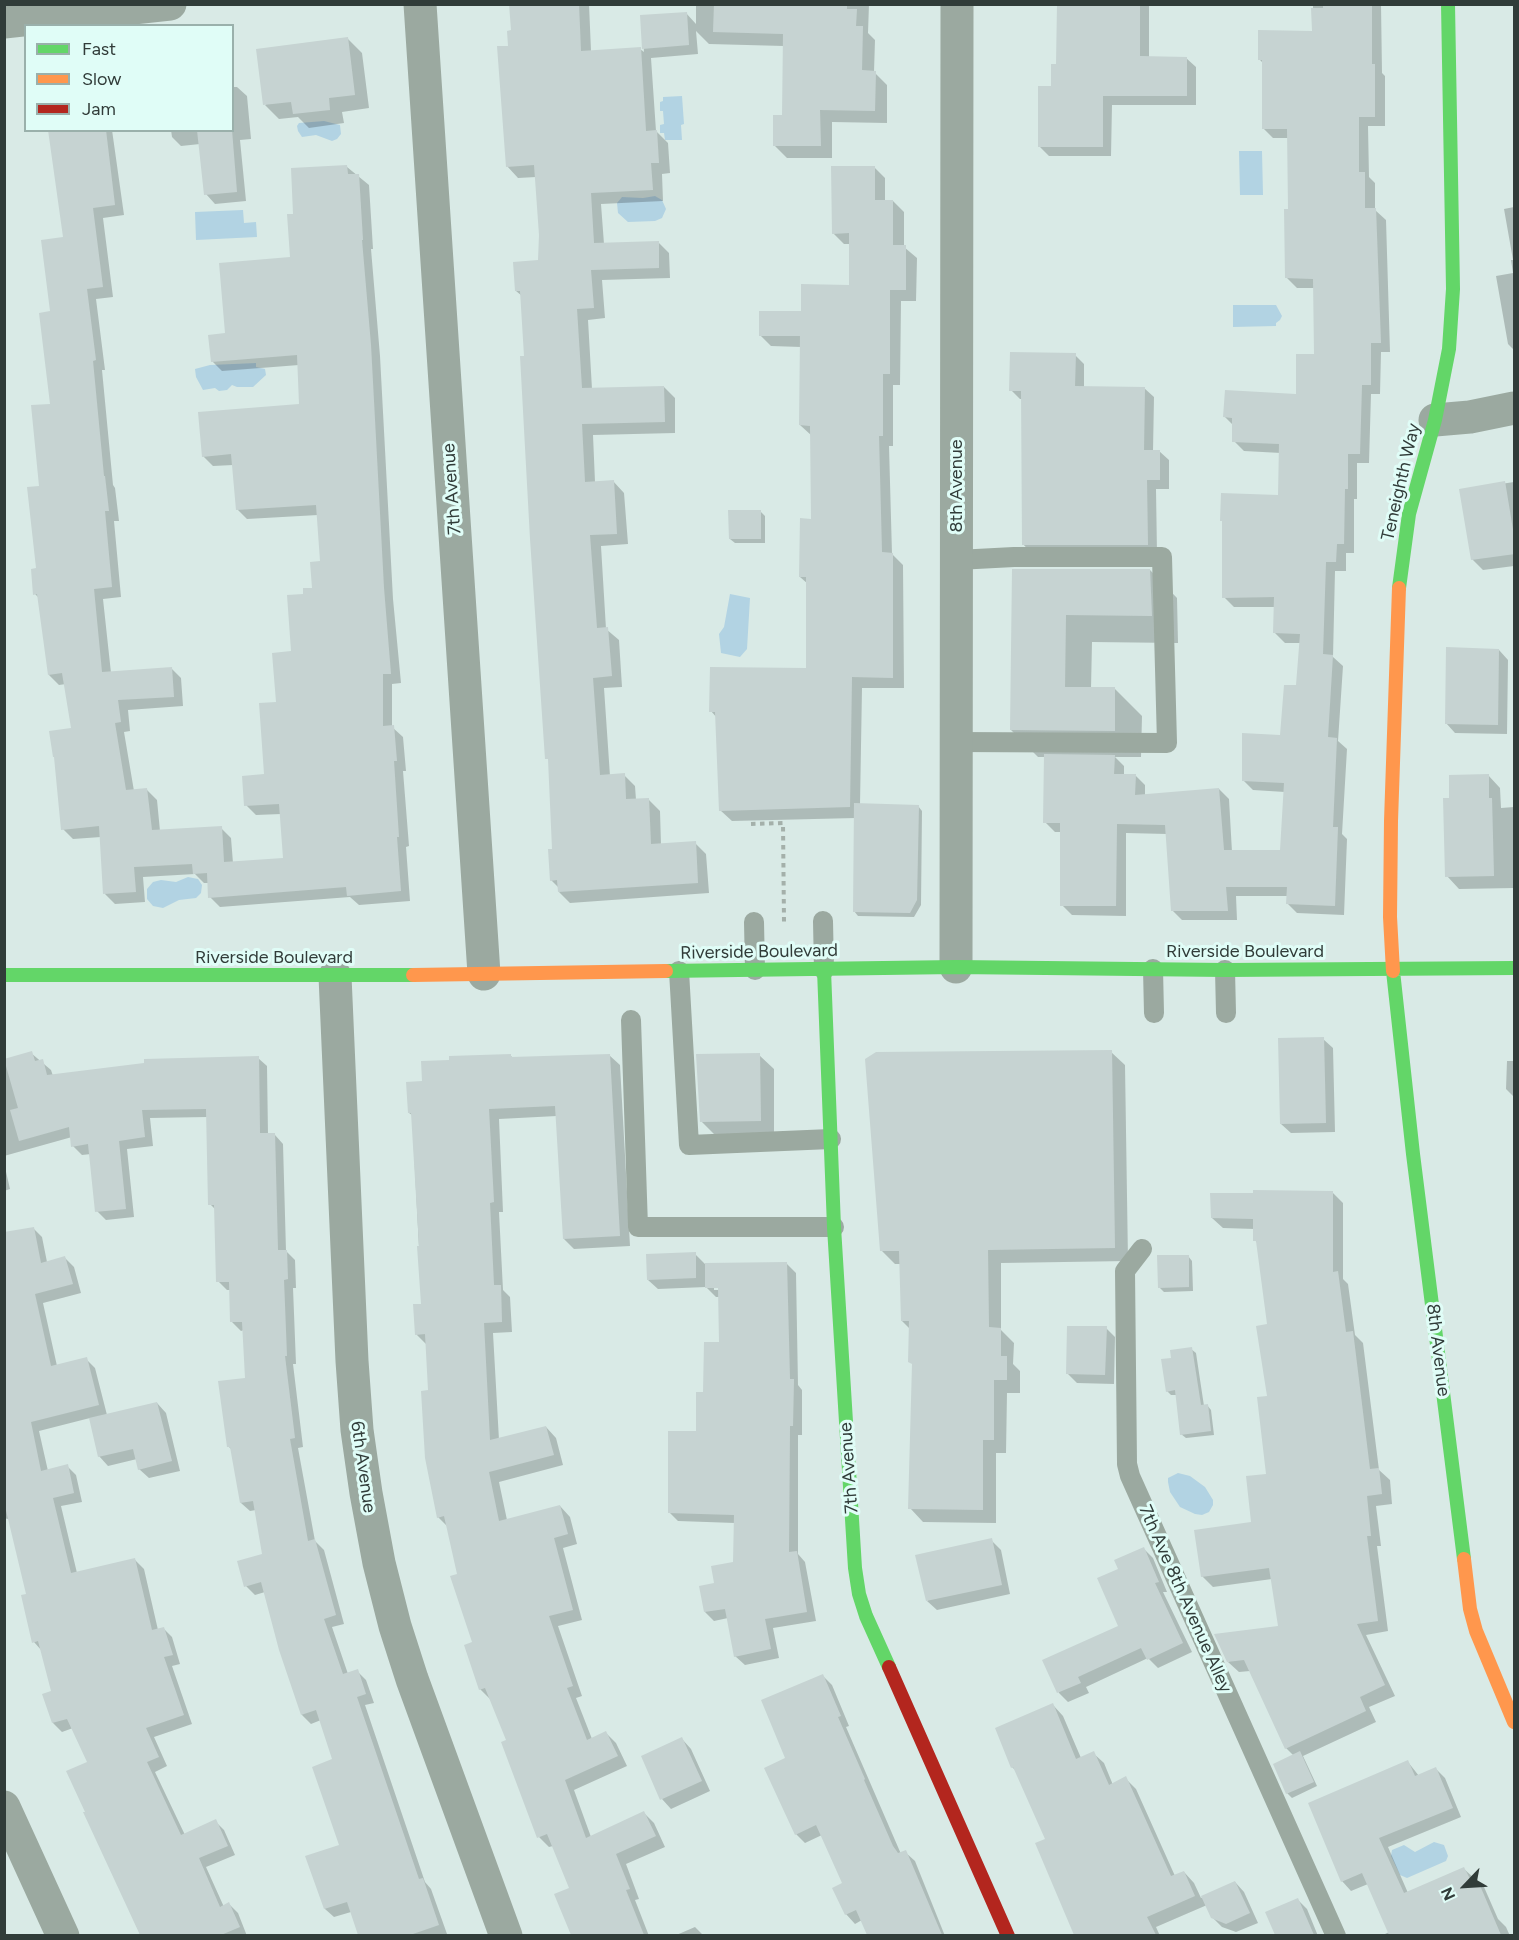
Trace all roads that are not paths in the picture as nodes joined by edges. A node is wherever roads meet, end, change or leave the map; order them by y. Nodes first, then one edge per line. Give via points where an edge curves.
1 (170, 4) edge
2 (420, 4) edge
3 (957, 4) edge
4 (1448, 4) edge
5 (4, 22) edge
6 (1515, 408) edge
7 (1435, 420) junction
8 (957, 560) junction
9 (955, 742) junction
10 (823, 921) dead end
11 (754, 922) dead end
12 (956, 967) junction
13 (1515, 968) edge
14 (1153, 969) junction
15 (755, 970) junction
16 (824, 970) junction
17 (1225, 970) junction
18 (1393, 970) junction
19 (680, 971) junction
20 (484, 974) junction
21 (4, 975) edge
22 (335, 976) junction
23 (1154, 1013) dead end
24 (1226, 1013) dead end
25 (631, 1020) dead end
26 (831, 1139) junction
27 (834, 1227) junction
28 (1142, 1249) dead end
29 (1515, 1722) edge
30 (4, 1807) edge
31 (63, 1935) edge
32 (506, 1935) edge
33 (1008, 1935) edge
34 (1336, 1935) edge

1 - 5 street
2 - 20 street, 7th Avenue
3 - 8 street, 8th Avenue
4 - 7 street, Teneighth Way via 1453,289 1449,349
6 - 7 street
7 - 18 street, Teneighth Way via 1409,514 1399,579 1391,821
8 - 9 street, 8th Avenue
8 - 9 lane via 1162,557 1167,743
9 - 12 street, 8th Avenue
10 - 16 lane
11 - 15 lane
12 - 14 street, Riverside Boulevard
12 - 16 street, Riverside Boulevard
13 - 18 street, Riverside Boulevard
14 - 17 street, Riverside Boulevard
14 - 23 lane
15 - 16 street, Riverside Boulevard
15 - 19 street, Riverside Boulevard
16 - 26 street, 7th Avenue
17 - 18 street, Riverside Boulevard
17 - 24 lane
18 - 29 street, 8th Avenue via 1470,1609
19 - 20 street, Riverside Boulevard
19 - 26 lane via 689,1144
20 - 22 street, Riverside Boulevard
21 - 22 street, Riverside Boulevard
22 - 32 street, 6th Avenue via 352,1361 366,1493 379,1563 412,1679
25 - 27 lane via 638,1227
26 - 27 street, 7th Avenue
27 - 33 street, 7th Avenue via 859,1594
28 - 34 lane, 7th Ave 8th Avenue Alley via 1125,1271 1130,1476
30 - 31 street

